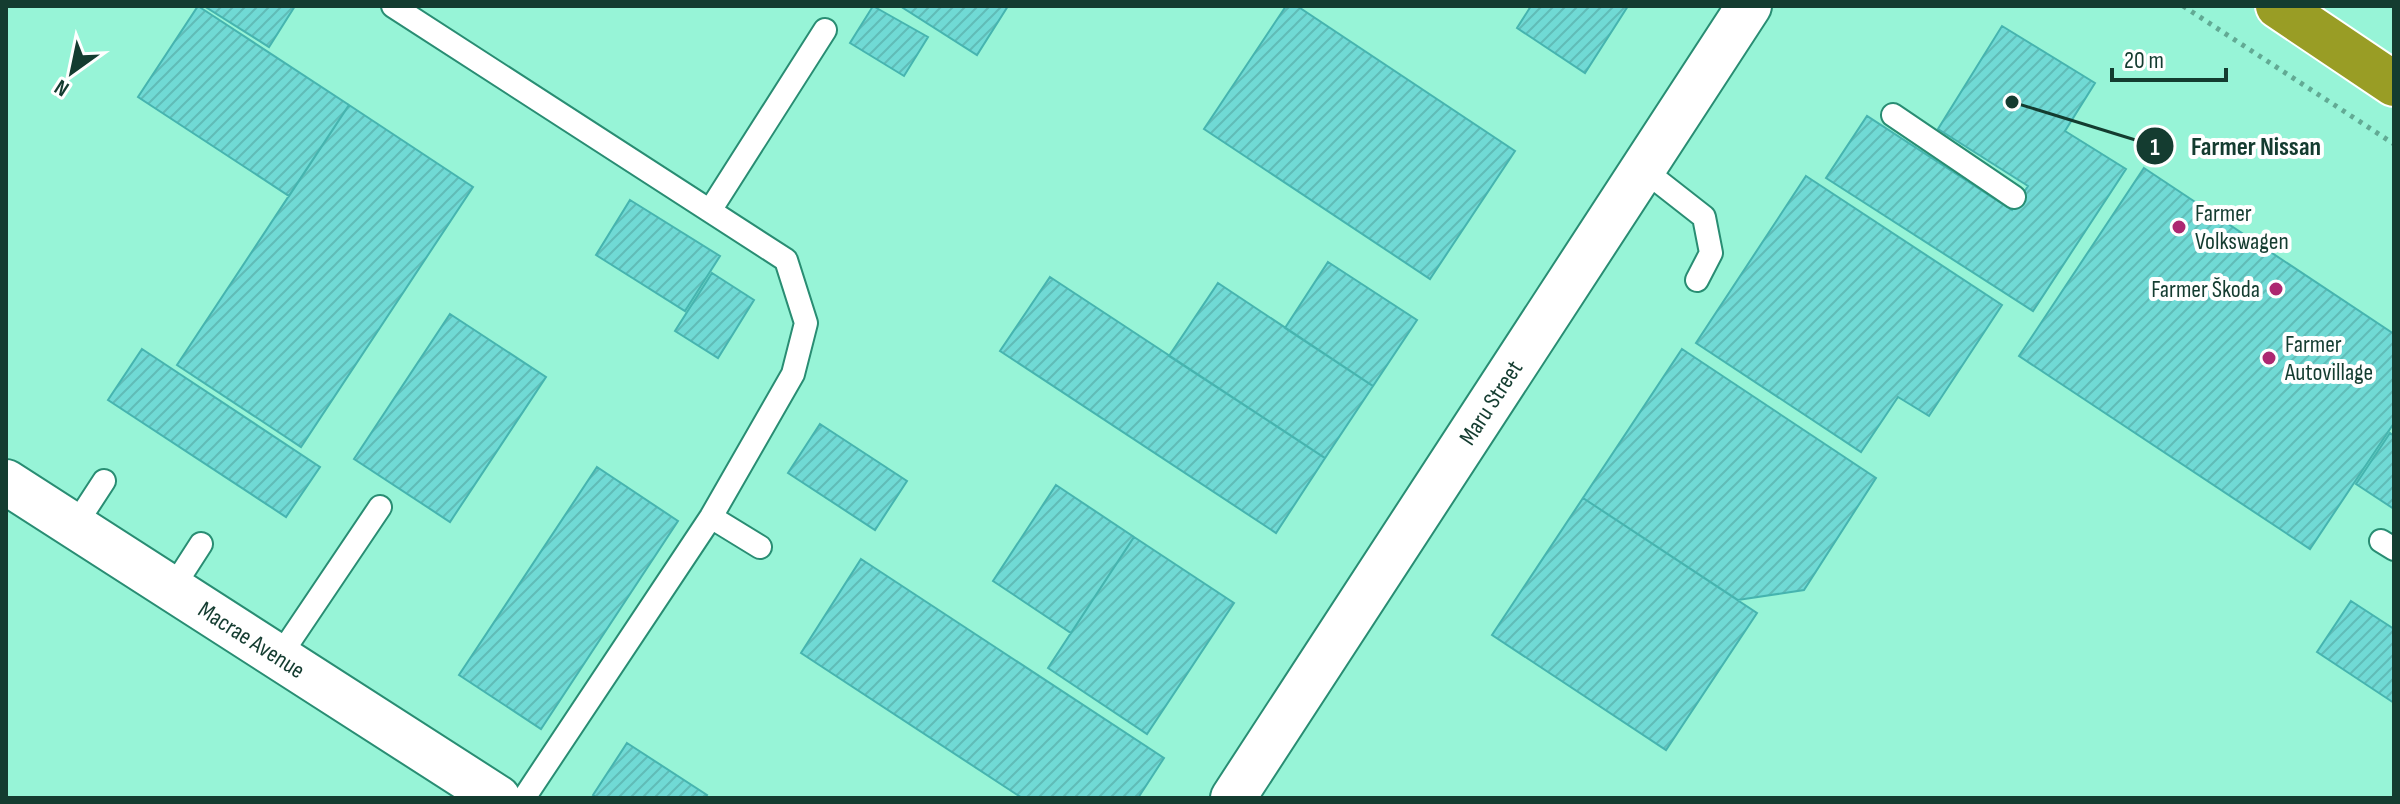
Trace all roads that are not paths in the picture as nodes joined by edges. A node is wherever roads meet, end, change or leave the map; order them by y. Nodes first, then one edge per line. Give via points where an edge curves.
1 (393, 6) edge
2 (1749, 6) edge
3 (2278, 6) edge
4 (825, 30) dead end
5 (2394, 84) edge
6 (1893, 115) dead end
7 (1644, 170) junction
8 (2014, 197) dead end
9 (711, 209) junction
10 (1697, 280) dead end
11 (104, 481) dead end
12 (6, 482) edge
13 (380, 507) dead end
14 (711, 517) junction
15 (74, 527) junction
16 (201, 544) dead end
17 (760, 547) dead end
18 (172, 589) junction
19 (279, 657) junction
20 (498, 798) edge
21 (524, 798) edge
22 (1233, 798) edge

1 - 9 lane
2 - 7 street, Maru Street
3 - 5 highway
4 - 9 lane
6 - 8 lane
7 - 10 lane via 1704,217 1711,253
7 - 22 street, Maru Street
9 - 14 lane via 786,260 806,323 793,374
11 - 15 lane
12 - 15 street, Macrae Avenue
13 - 19 lane
14 - 17 lane
14 - 21 lane
15 - 18 street, Macrae Avenue
16 - 18 lane
18 - 19 street, Macrae Avenue
19 - 20 street, Macrae Avenue

